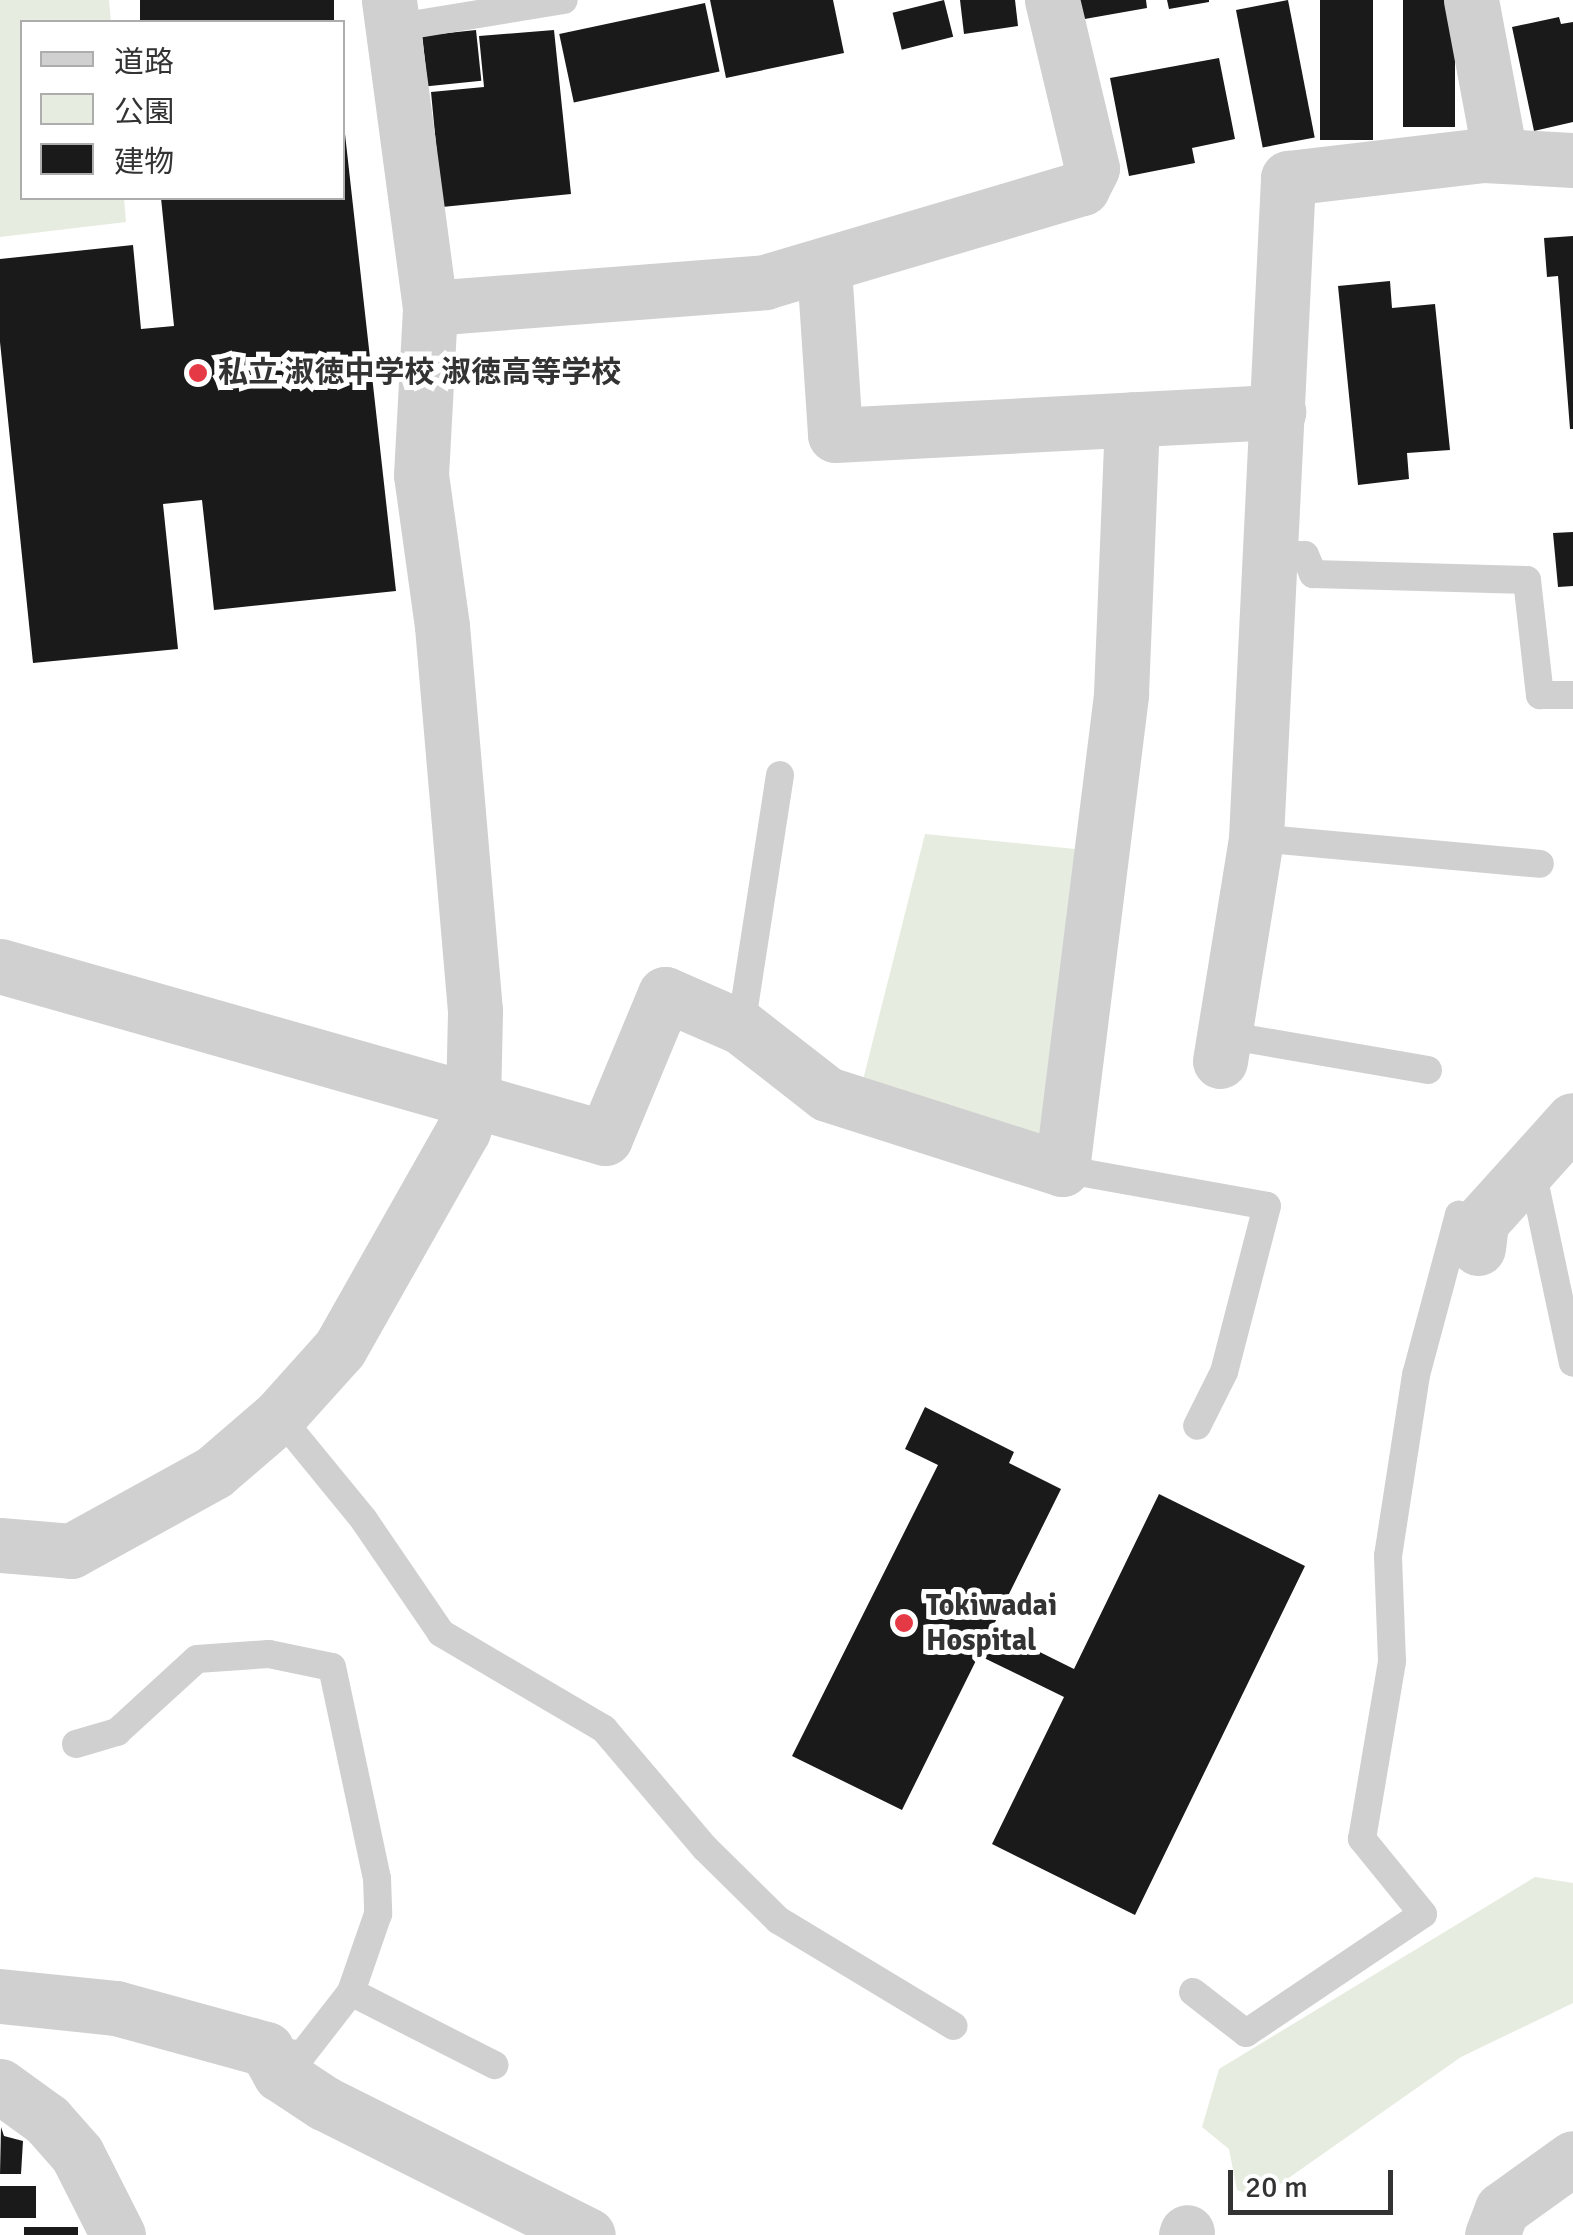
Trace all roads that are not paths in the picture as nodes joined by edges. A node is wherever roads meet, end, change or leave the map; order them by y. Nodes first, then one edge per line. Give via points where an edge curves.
1 (564, 0) edge
2 (1052, 0) edge
3 (1471, 0) edge
4 (391, 14) edge
5 (1500, 155) junction
6 (1573, 160) edge
7 (824, 268) junction
8 (430, 308) junction
9 (1278, 412) junction
10 (1132, 419) junction
11 (1270, 554) junction
12 (1573, 695) edge
13 (780, 775) dead end
14 (1256, 838) junction
15 (1540, 864) dead end
16 (0, 966) edge
17 (741, 1027) junction
18 (1222, 1048) joint
19 (1428, 1070) dead end
20 (473, 1101) junction
21 (1573, 1120) edge
22 (1531, 1166) junction
23 (1062, 1169) junction
24 (1479, 1235) joint
25 (1573, 1363) edge
26 (278, 1416) junction
27 (1198, 1426) dead end
28 (0, 1546) edge
29 (76, 1744) dead end
30 (351, 1992) junction
31 (1193, 1992) dead end
32 (0, 1996) edge
33 (954, 2026) dead end
34 (266, 2049) junction
35 (494, 2066) dead end
36 (0, 2086) edge
37 (1573, 2158) edge
38 (118, 2235) edge
39 (588, 2235) edge
40 (1492, 2235) edge

1 - 4 lane
2 - 7 street via 1092,168 1082,188
3 - 5 street
4 - 8 street
5 - 6 street
5 - 9 street via 1288,178
7 - 8 street via 765,282
7 - 10 street via 835,436
8 - 20 street via 421,475 442,626 474,992
9 - 10 street
9 - 11 street
10 - 23 street via 1121,694
11 - 12 lane via 1305,555 1313,574 1527,580 1540,695
11 - 14 street
13 - 17 lane
14 - 15 lane
14 - 18 street
16 - 20 street
17 - 20 street via 665,994 604,1138
17 - 23 street via 827,1094 922,1130
18 - 19 lane
20 - 26 street via 464,1131 340,1348
21 - 22 street
22 - 24 street
22 - 25 lane
23 - 27 lane via 1268,1206 1224,1372
24 - 31 lane via 1458,1216 1416,1375 1388,1556 1392,1661 1362,1839 1423,1914 1246,2033
26 - 28 street via 214,1472 70,1552
26 - 33 lane via 364,1520 441,1633 604,1729 778,1920
29 - 30 lane via 117,1732 197,1659 268,1654 332,1668 377,1878 378,1914
30 - 34 lane via 302,2055
30 - 35 lane
32 - 34 street via 116,2008
34 - 39 street via 280,2074 324,2104
36 - 38 street via 47,2120 77,2154
37 - 40 street via 1502,2209

